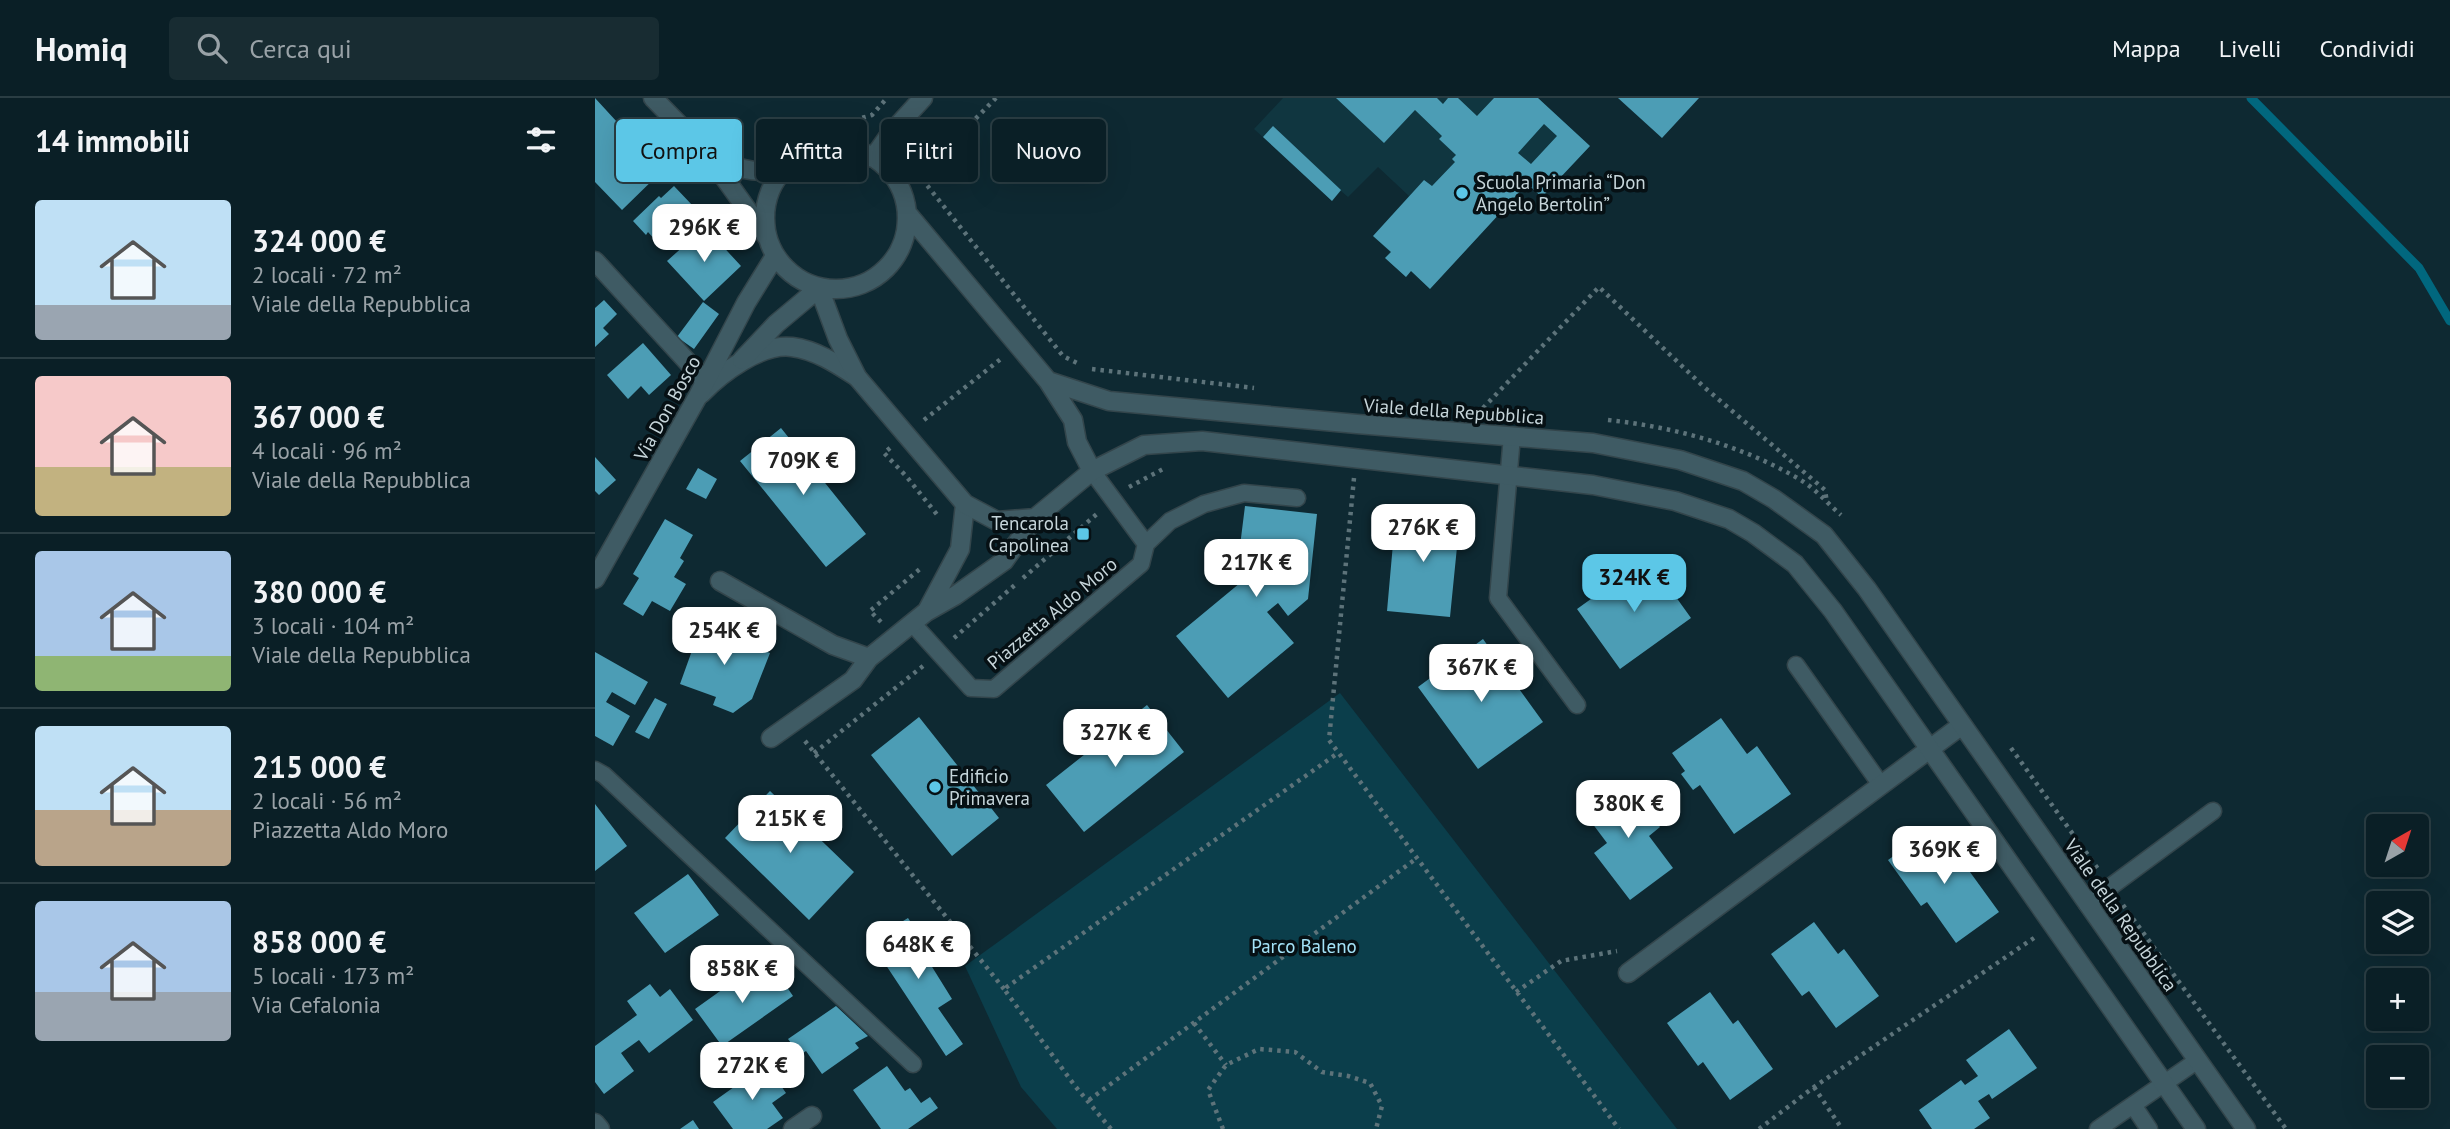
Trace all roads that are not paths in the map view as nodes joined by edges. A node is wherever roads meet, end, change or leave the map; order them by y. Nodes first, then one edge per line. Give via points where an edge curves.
1 (653, 98) edge
2 (923, 98) edge
3 (674, 119) edge
4 (867, 154) edge
5 (873, 158) junction
6 (727, 182) edge
7 (776, 182) edge
8 (907, 213) junction
9 (766, 236) junction
10 (775, 256) junction
11 (595, 261) edge
12 (819, 288) junction
13 (742, 360) junction
14 (856, 377) junction
15 (1048, 381) junction
16 (702, 389) junction
17 (1512, 436) junction
18 (1092, 471) junction
19 (1509, 476) junction
20 (1297, 498) dead end
21 (965, 504) junction
22 (1035, 518) junction
23 (1146, 544) junction
24 (596, 577) edge
25 (720, 581) dead end
26 (926, 612) junction
27 (912, 624) junction
28 (869, 658) junction
29 (1797, 665) dead end
30 (1577, 705) dead end
31 (1962, 724) junction
32 (771, 738) dead end
33 (1930, 749) junction
34 (595, 770) edge
35 (1881, 785) junction
36 (2213, 811) dead end
37 (2087, 904) junction
38 (1628, 973) road end
39 (2197, 1060) junction
40 (913, 1065) dead end
41 (2164, 1083) junction
42 (2133, 1105) junction
43 (812, 1116) dead end
44 (595, 1123) edge
45 (600, 1129) edge
46 (793, 1129) edge
47 (2098, 1129) edge
48 (2149, 1129) edge
49 (2196, 1129) edge
50 (2246, 1129) edge

1 - 3 street
2 - 5 street
4 - 5 street
5 - 8 street via 887,168 901,189
6 - 9 street
7 - 9 street via 766,201
8 - 12 street via 897,256 883,273 863,285
8 - 15 street
9 - 10 street
10 - 12 street via 793,276
10 - 16 street, Via Don Bosco
11 - 16 street
12 - 13 street
12 - 14 street
13 - 14 street via 790,346 829,359
13 - 16 street
14 - 21 street
15 - 17 street, Viale della Repubblica via 1109,401
15 - 18 street via 1073,420 1077,442
16 - 24 street, Via Don Bosco
17 - 19 lane
17 - 31 street, Viale della Repubblica via 1593,443 1680,460 1743,481 1774,499 1824,535
18 - 19 street via 1144,445 1202,441
18 - 22 street
18 - 23 lane
19 - 30 lane via 1498,598
19 - 33 street via 1593,485 1675,501 1730,519 1753,533 1795,564
20 - 23 lane, Piazzetta Aldo Moro via 1244,493 1204,504 1170,521
21 - 22 street via 997,521
21 - 26 street via 961,549
22 - 26 street via 1004,561
23 - 27 lane, Piazzetta Aldo Moro via 1141,564 994,690 971,688
25 - 28 street via 833,645
26 - 27 street
27 - 28 street
28 - 32 street via 853,680
29 - 35 lane
31 - 33 street
31 - 37 street, Viale della Repubblica
33 - 35 street
33 - 41 street
34 - 40 lane
35 - 38 street
36 - 37 lane
37 - 39 street, Viale della Repubblica
39 - 41 lane
39 - 50 street, Viale della Repubblica
41 - 42 lane
41 - 49 street
42 - 47 lane
42 - 48 lane
43 - 46 street
44 - 45 street

